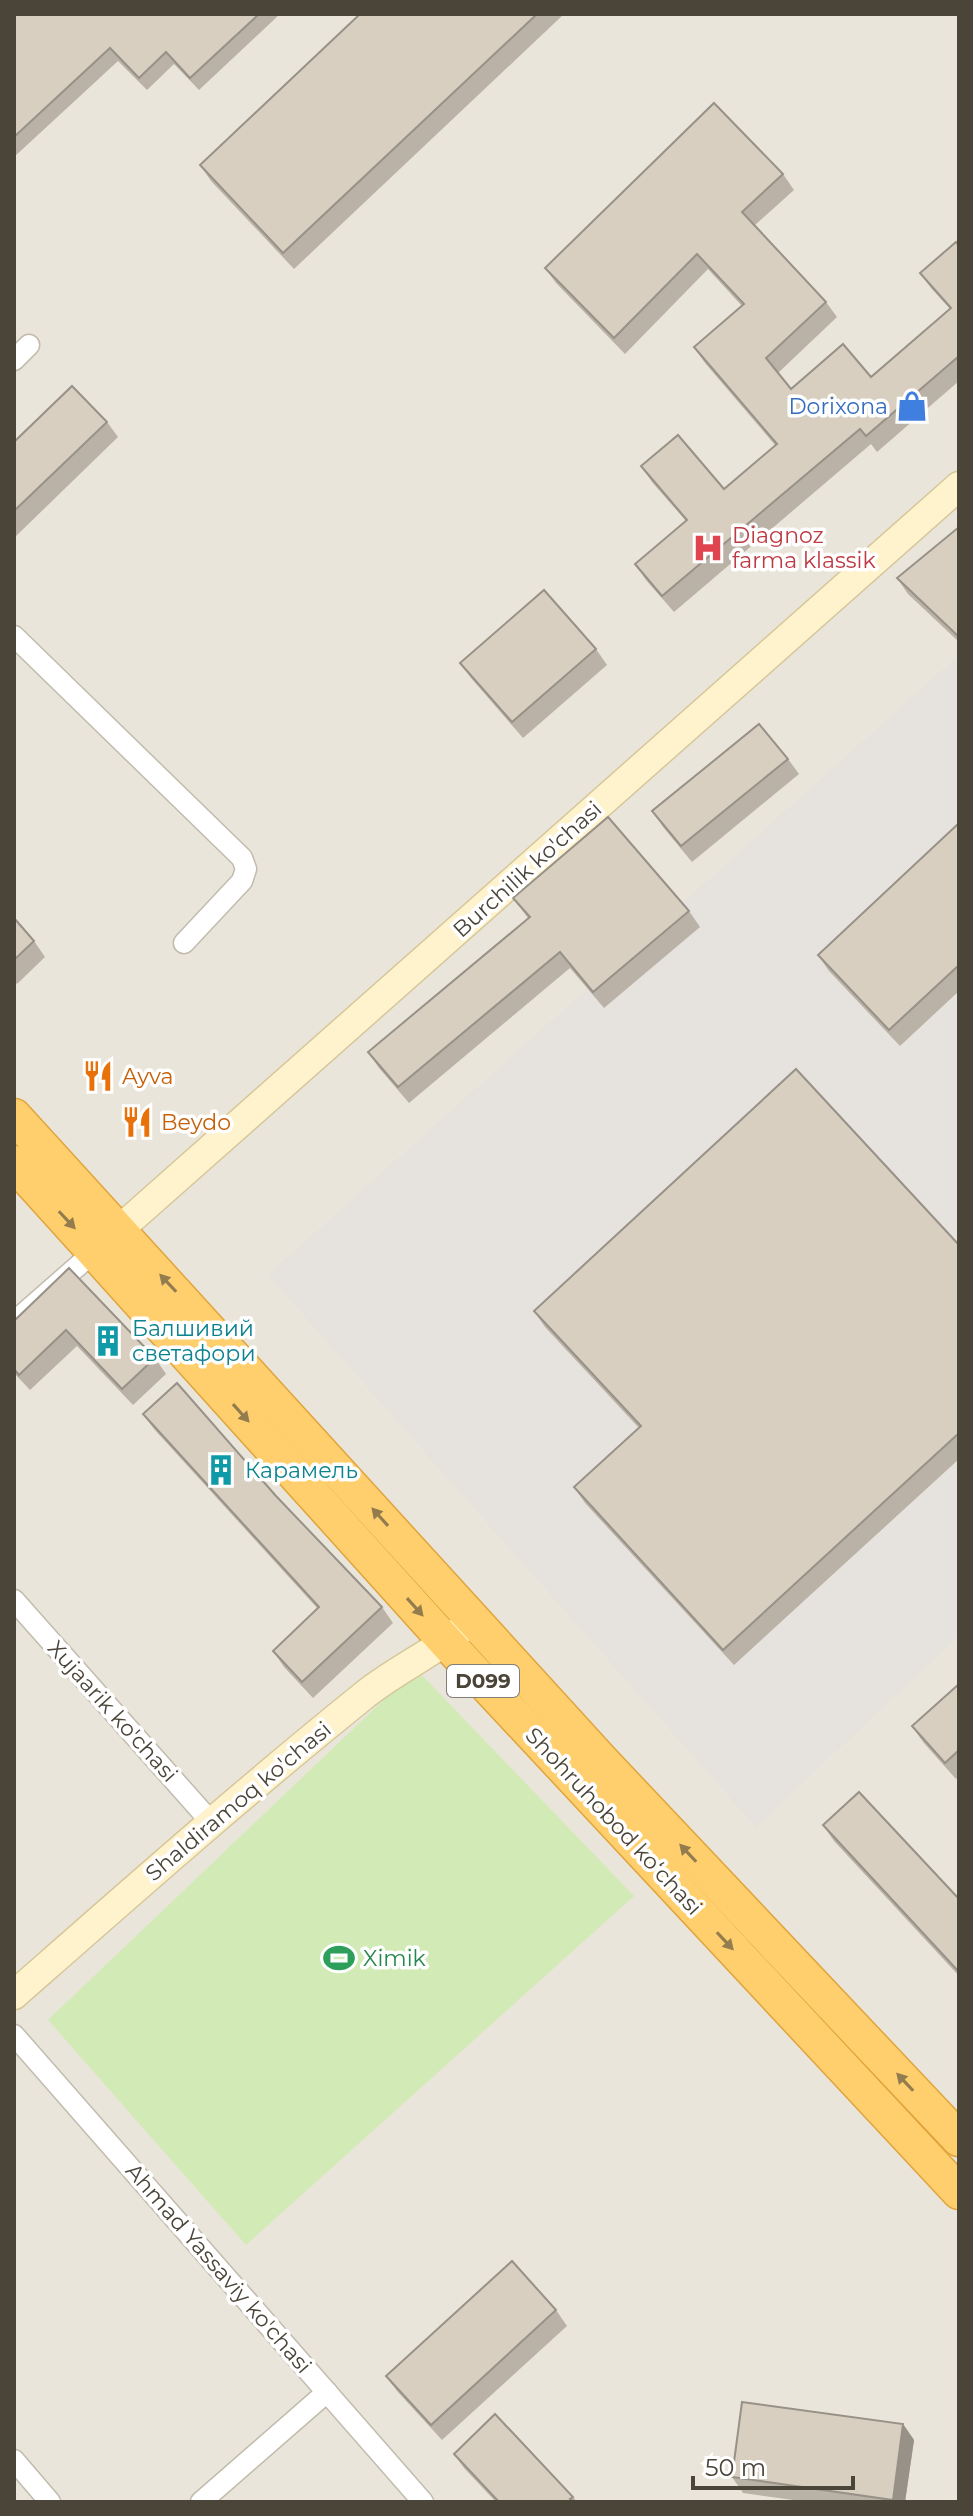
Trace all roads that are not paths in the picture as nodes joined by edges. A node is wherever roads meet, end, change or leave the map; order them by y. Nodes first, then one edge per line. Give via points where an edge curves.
1 (959, 486) edge
2 (14, 636) edge
3 (184, 943) dead end
4 (14, 1116) edge
5 (14, 1163) edge
6 (107, 1241) junction
7 (14, 1322) edge
8 (14, 1600) edge
9 (460, 1632) junction
10 (211, 1822) junction
11 (14, 1995) edge
12 (14, 2035) edge
13 (959, 2139) edge
14 (959, 2192) edge
15 (327, 2392) junction
16 (14, 2460) edge
17 (50, 2502) edge
18 (201, 2502) edge
19 (423, 2502) edge

1 - 6 main road, Burchilik ko'chasi
2 - 3 street via 242,858 242,881
4 - 6 highway, Shohruhobod koʻchasi / D099
5 -> 6 highway, Shohruhobod koʻchasi / D099
6 - 7 street
6 - 9 highway, Shohruhobod koʻchasi / D099
8 - 10 street, Xujaarik ko'chasi
9 - 10 main road, Shaldiramoq ko'chasi via 366,1694
13 -> 9 highway, Shohruhobod koʻchasi / D099
9 -> 14 highway, Shohruhobod koʻchasi / D099
10 - 11 main road, Shaldiramoq ko'chasi
12 - 15 street, Ahmad Yassaviy ko'chasi
15 - 18 street
15 - 19 street, Ahmad Yassaviy ko'chasi
16 - 17 street

